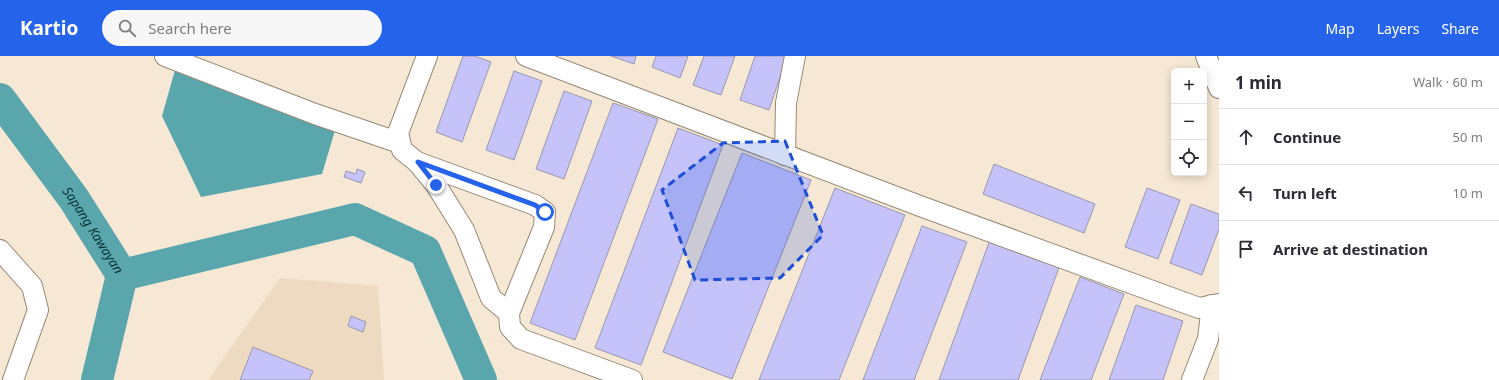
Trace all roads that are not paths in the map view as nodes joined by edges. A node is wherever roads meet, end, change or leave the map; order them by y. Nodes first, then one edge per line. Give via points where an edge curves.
1 (165, 56) edge
2 (427, 56) edge
3 (526, 56) edge
4 (795, 56) edge
5 (1206, 56) edge
6 (1219, 88) edge
7 (400, 143) junction
8 (785, 155) junction
9 (418, 162) junction
10 (0, 250) edge
11 (1215, 304) edge
12 (509, 313) junction
13 (13, 380) edge
14 (632, 380) edge
15 (1192, 380) edge

1 - 7 lane via 315,114
2 - 7 lane via 398,133
3 - 8 lane
4 - 8 lane via 786,103
5 - 6 lane
7 - 9 lane via 402,150
8 - 11 lane via 1199,308
9 - 12 lane via 436,185 464,230 491,298
9 - 12 lane via 535,205 545,212 544,227
10 - 13 lane via 32,286 38,310
11 - 15 lane via 1208,339
12 - 14 lane via 510,326 521,339

